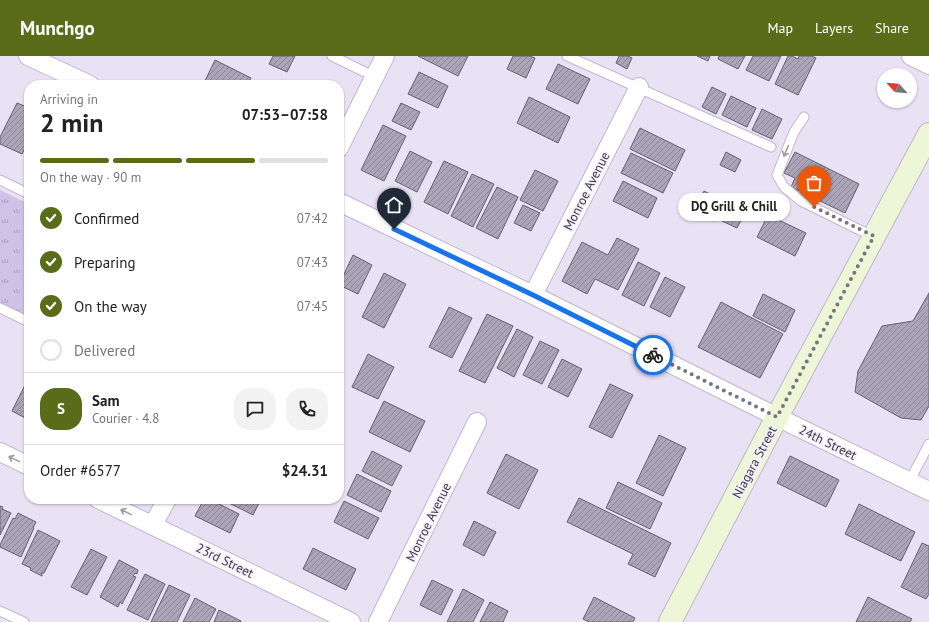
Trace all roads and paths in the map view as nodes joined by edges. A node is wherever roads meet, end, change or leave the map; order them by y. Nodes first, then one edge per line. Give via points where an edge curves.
1 (28, 56) edge
2 (332, 56) edge
3 (385, 56) edge
4 (567, 56) edge
5 (911, 56) edge
6 (929, 65) edge
7 (375, 77) junction
8 (79, 80) edge
9 (639, 87) junction
10 (804, 117) dead end
11 (344, 138) edge
12 (927, 145) edge
13 (771, 147) dead end
14 (0, 180) edge
15 (24, 192) edge
16 (344, 204) edge
17 (874, 236) junction
18 (533, 295) junction
19 (0, 308) edge
20 (24, 320) edge
21 (777, 417) junction
22 (477, 422) dead end
23 (929, 444) edge
24 (0, 452) edge
25 (24, 464) edge
26 (909, 482) junction
27 (929, 491) edge
28 (109, 504) edge
29 (164, 504) edge
30 (154, 525) junction
31 (0, 611) edge
32 (24, 622) edge
33 (351, 622) edge
34 (378, 622) edge
35 (670, 622) edge

1 - 8 street
2 - 7 lane
3 - 7 street
4 - 9 lane
5 - 6 street
7 - 11 street
9 - 13 lane
9 - 18 street, Monroe Avenue
10 -> 17 lane via 794,132 776,175 784,187 801,201
12 - 17 street, Niagara Street
14 - 15 lane
16 - 18 street, 24th Street
17 - 21 street, Niagara Street
18 - 21 street, 24th Street
19 - 20 lane
21 - 26 street, 24th Street
21 - 35 street, Niagara Street
22 - 34 street, Monroe Avenue
23 - 26 lane
25 -> 24 street
26 - 27 street, 24th Street
30 -> 28 street, 23rd Street
29 - 30 street
30 - 33 street, 23rd Street
31 - 32 lane

